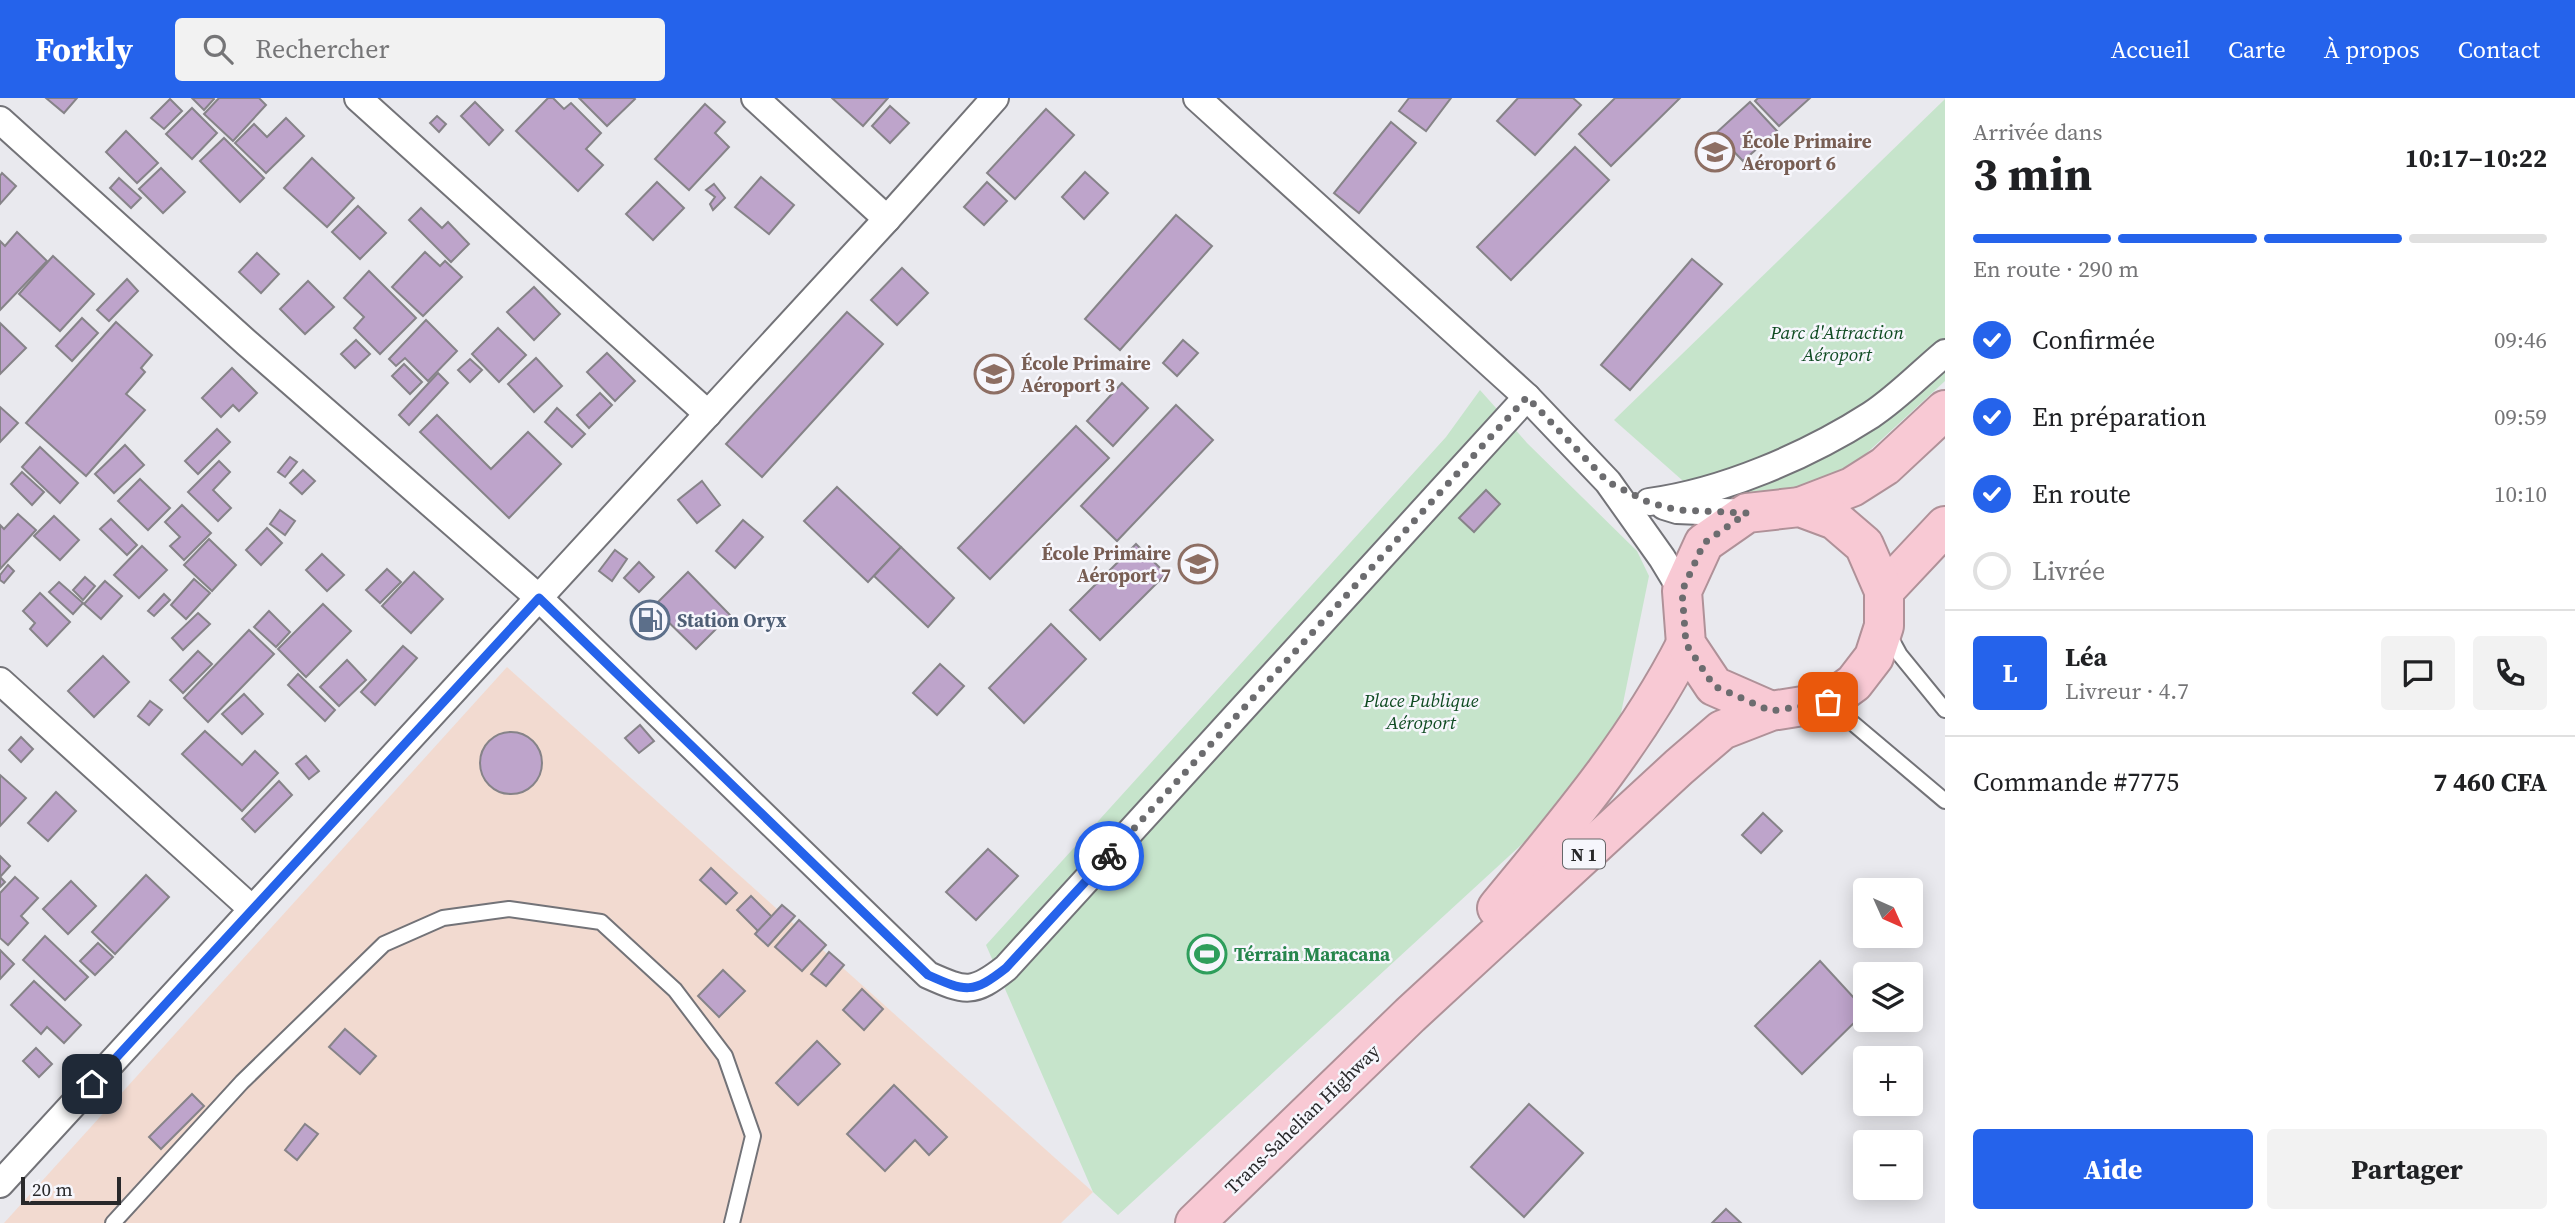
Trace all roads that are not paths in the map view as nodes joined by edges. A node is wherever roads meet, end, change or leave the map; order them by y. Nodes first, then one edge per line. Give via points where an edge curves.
1 (358, 98) edge
2 (755, 98) edge
3 (995, 98) edge
4 (1196, 98) edge
5 (0, 120) edge
6 (887, 219) junction
7 (1945, 353) edge
8 (1527, 397) junction
9 (1945, 410) edge
10 (708, 414) junction
11 (1608, 482) junction
12 (1648, 502) junction
13 (1800, 507) junction
14 (1747, 513) junction
15 (1945, 526) edge
16 (1682, 591) junction
17 (539, 598) junction
18 (1884, 609) junction
19 (1686, 644) junction
20 (0, 681) edge
21 (1828, 702) junction
22 (1945, 710) edge
23 (1771, 711) junction
24 (1945, 801) edge
25 (253, 909) junction
26 (1410, 1015) junction
27 (0, 1184) edge
28 (113, 1223) edge
29 (732, 1223) edge
30 (1195, 1223) edge

1 - 10 street
2 - 6 street
3 - 6 street
4 - 8 street
5 - 17 street
6 - 10 street
7 - 12 street via 1872,414 1794,456 1684,497
8 - 11 street
8 - 17 street via 1006,968 970,989 928,975
9 - 13 highway via 1885,466 1852,487
10 - 17 street
11 - 12 street
11 - 16 street
12 - 14 street via 1677,510
13 - 14 highway
13 - 18 highway via 1835,520 1864,545
14 - 16 highway via 1704,543
15 - 18 highway
16 - 19 highway
17 - 25 street
18 - 21 highway via 1874,657 1854,683
18 - 22 lane via 1900,655
19 - 23 highway via 1714,686
19 - 26 highway, Trans-Sahelian Highway / N 1 via 1628,743
20 - 25 street
21 - 23 highway
21 - 24 lane
23 - 26 highway, Trans-Sahelian Highway / N 1 via 1722,730
25 - 27 street
26 - 30 highway, Trans-Sahelian Highway / N 1
28 - 29 lane via 242,1082 384,944 443,918 509,909 601,922 676,990 725,1056 753,1136

